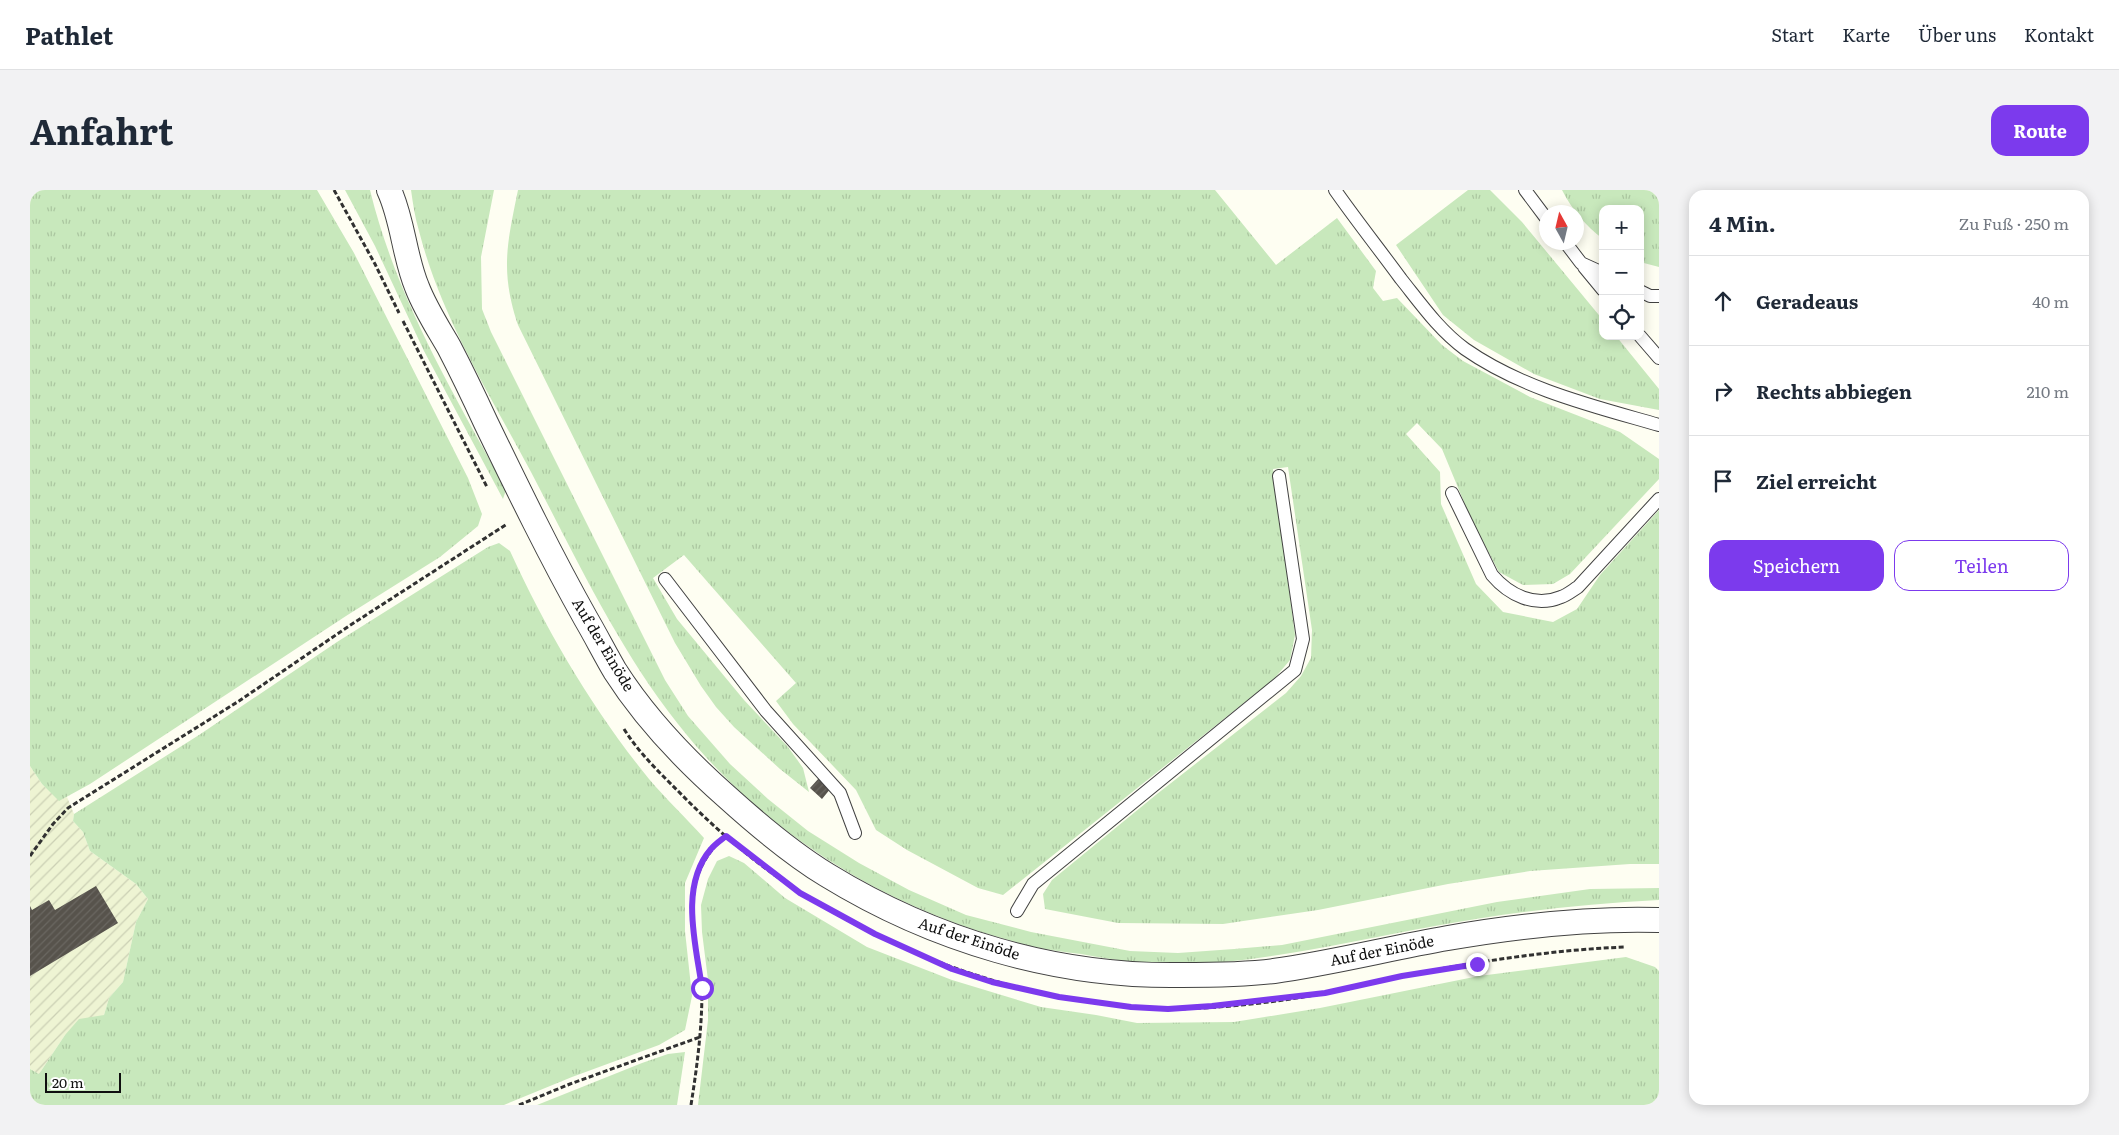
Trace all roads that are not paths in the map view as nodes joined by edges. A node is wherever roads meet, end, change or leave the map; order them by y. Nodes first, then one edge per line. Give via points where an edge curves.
1 (1336, 190) edge
2 (1526, 190) edge
3 (392, 193) edge
4 (1539, 208) edge
5 (1571, 250) edge
6 (1580, 263) junction
7 (1599, 271) edge
8 (1599, 285) edge
9 (1644, 293) edge
10 (1659, 296) edge
11 (1643, 340) edge
12 (1659, 358) edge
13 (1659, 425) edge
14 (1279, 476) dead end
15 (1452, 494) dead end
16 (1659, 499) edge
17 (665, 579) dead end
18 (855, 833) dead end
19 (1017, 911) dead end
20 (1659, 920) edge

1 - 13 lane via 1433,321 1464,348 1523,381
2 - 4 lane
3 - 20 street, Auf der Einöde via 418,290 462,371 529,513 616,671 644,710 704,777 786,847 824,874 882,907 936,932 1044,962 1125,974 1178,976 1272,971 1504,930 1586,922
5 - 6 lane
6 - 7 lane
6 - 8 lane
9 - 10 lane
11 - 12 lane
14 - 19 lane via 1303,639 1295,670 1033,884
15 - 16 lane via 1492,575 1502,587 1512,594 1543,601 1561,597 1578,587
17 - 18 lane via 766,711 840,794

